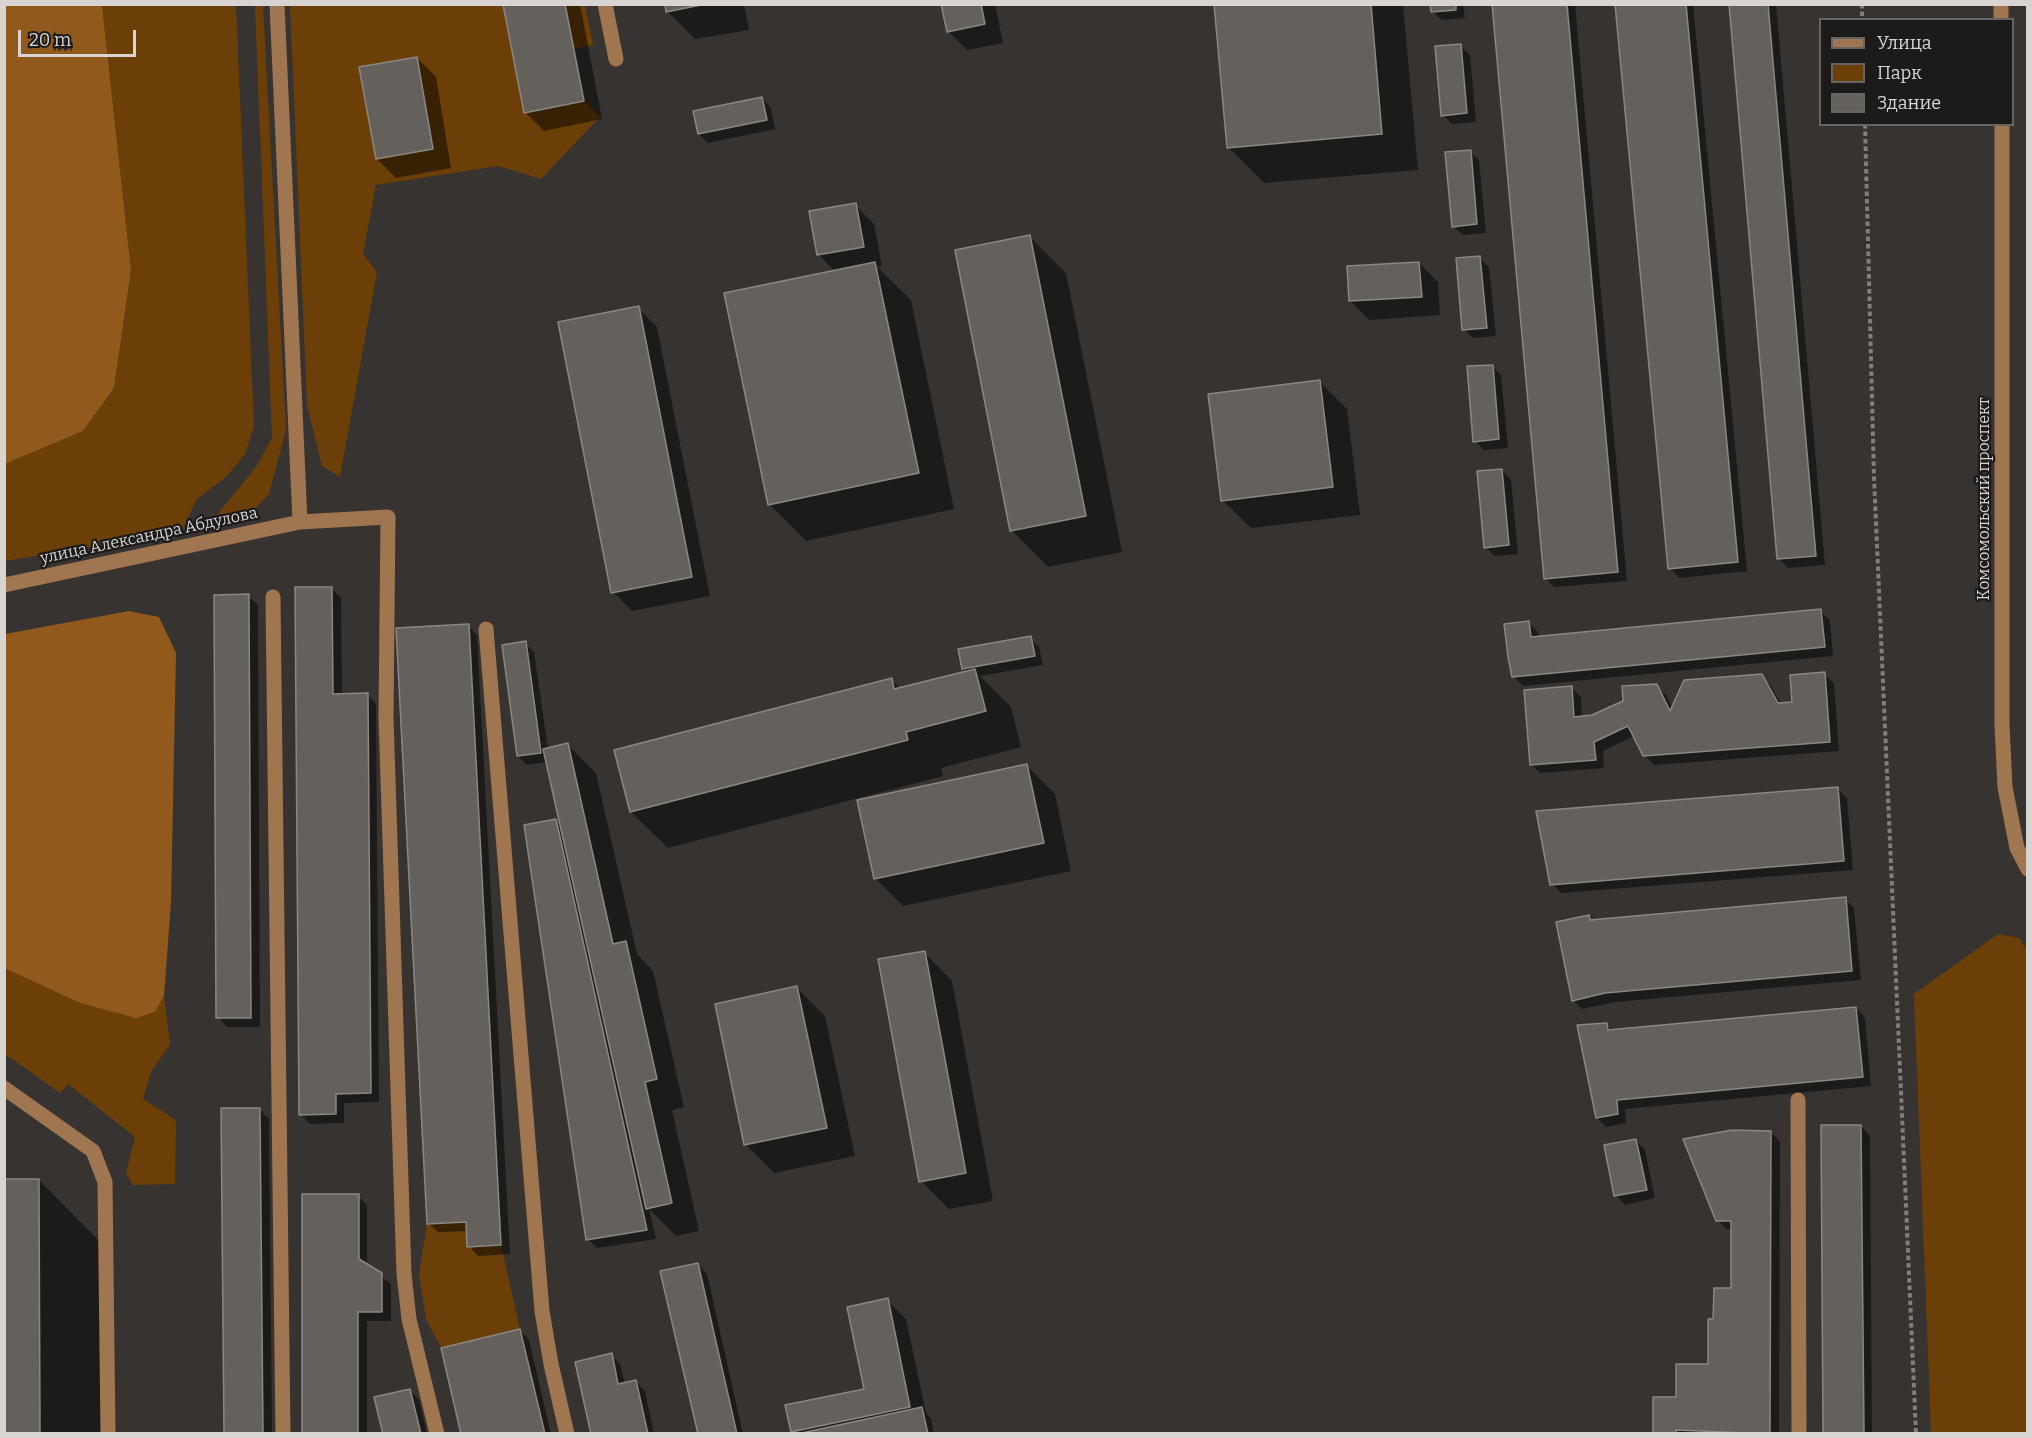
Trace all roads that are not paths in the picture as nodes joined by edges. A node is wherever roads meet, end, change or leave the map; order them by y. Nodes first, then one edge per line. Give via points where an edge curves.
1 (277, 4) edge
2 (605, 4) edge
3 (616, 58) dead end
4 (2002, 126) edge
5 (300, 522) junction
6 (4, 585) edge
7 (273, 597) dead end
8 (486, 629) dead end
9 (2028, 869) edge
10 (4, 1088) edge
11 (1798, 1100) dead end
12 (108, 1434) edge
13 (283, 1434) edge
14 (437, 1434) edge
15 (567, 1434) edge
16 (1799, 1434) edge

1 - 5 street
2 - 3 street
4 - 9 street, Комсомольский проспект via 2002,725 2005,787 2017,848
5 - 6 street, улица Александра Абдулова
5 - 14 street, улица Александра Абдулова via 388,517 386,717 404,1274 409,1319
7 - 13 street
8 - 15 street via 542,1311
10 - 12 street via 93,1151 105,1182
11 - 16 street

